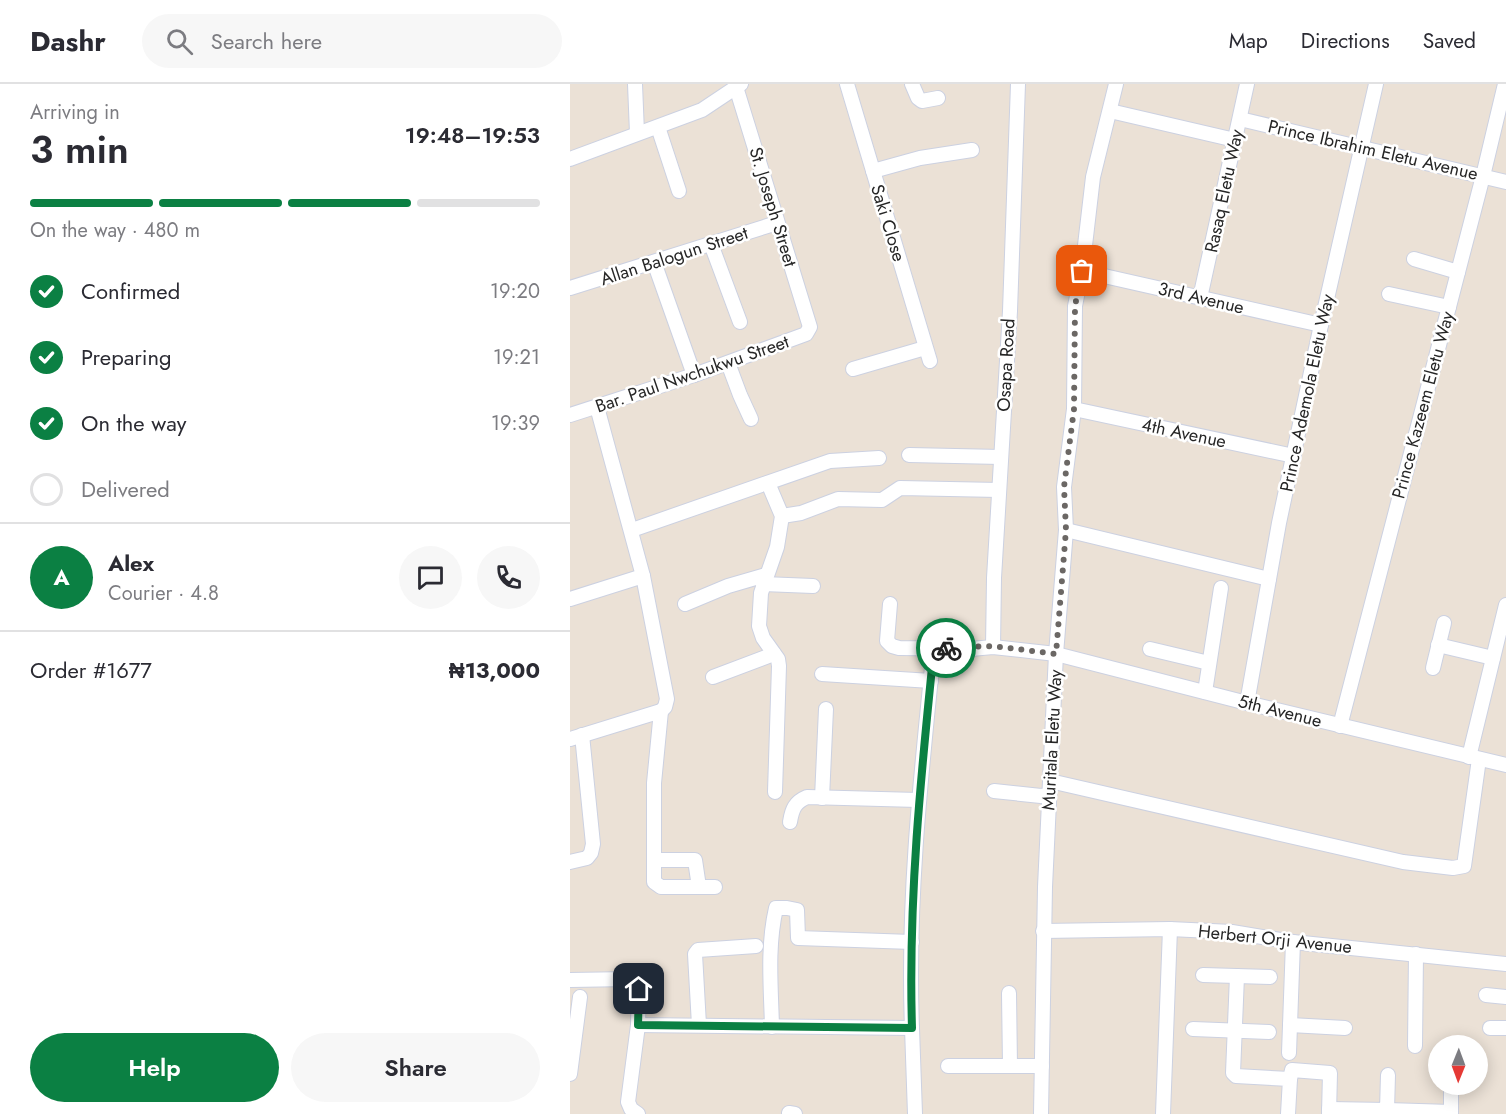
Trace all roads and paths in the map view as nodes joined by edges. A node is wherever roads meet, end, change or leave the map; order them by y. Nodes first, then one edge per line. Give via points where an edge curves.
1 (635, 84) edge
2 (847, 84) edge
3 (912, 84) edge
4 (1018, 84) edge
5 (1116, 84) edge
6 (1247, 84) edge
7 (1376, 84) edge
8 (1505, 84) edge
9 (739, 86) edge
10 (938, 98) dead end
11 (1110, 111) junction
12 (1240, 118) junction
13 (658, 127) junction
14 (637, 133) junction
15 (1235, 140) junction
16 (1361, 147) junction
17 (972, 150) dead end
18 (570, 159) edge
19 (873, 171) junction
20 (1483, 176) junction
21 (1506, 182) edge
22 (679, 191) dead end
23 (777, 223) junction
24 (711, 244) junction
25 (1414, 259) dead end
26 (654, 262) junction
27 (1082, 271) junction
28 (1458, 272) junction
29 (570, 288) edge
30 (1389, 294) dead end
31 (1200, 298) junction
32 (1449, 307) junction
33 (740, 322) dead end
34 (1321, 325) junction
35 (810, 327) joint
36 (728, 363) junction
37 (853, 369) dead end
38 (694, 375) junction
39 (597, 407) junction
40 (1074, 409) junction
41 (570, 415) edge
42 (751, 420) dead end
43 (909, 455) dead end
44 (1294, 456) junction
45 (1001, 457) junction
46 (879, 458) dead end
47 (768, 483) junction
48 (999, 490) junction
49 (782, 516) junction
50 (632, 530) junction
51 (1066, 530) junction
52 (643, 576) junction
53 (1269, 579) junction
54 (764, 580) junction
55 (813, 586) dead end
56 (1221, 588) dead end
57 (570, 599) edge
58 (686, 604) dead end
59 (890, 604) dead end
60 (1506, 604) edge
61 (1444, 623) dead end
62 (1438, 645) junction
63 (993, 646) junction
64 (934, 648) junction
65 (1150, 649) dead end
66 (774, 654) junction
67 (1056, 654) junction
68 (1493, 658) junction
69 (1209, 663) junction
70 (1433, 668) dead end
71 (822, 674) dead end
72 (714, 677) dead end
73 (931, 681) junction
74 (1204, 693) junction
75 (1247, 703) junction
76 (826, 709) dead end
77 (661, 711) junction
78 (1340, 726) junction
79 (576, 737) edge
80 (1474, 758) junction
81 (1506, 765) edge
82 (1050, 788) junction
83 (994, 791) dead end
84 (775, 792) dead end
85 (822, 798) junction
86 (918, 800) junction
87 (790, 822) dead end
88 (655, 860) junction
89 (570, 862) edge
90 (699, 887) junction
91 (715, 887) dead end
92 (1170, 929) junction
93 (1043, 931) junction
94 (912, 942) junction
95 (1293, 942) junction
96 (756, 946) dead end
97 (1416, 954) junction
98 (1506, 964) edge
99 (1203, 975) dead end
100 (1238, 976) junction
101 (1270, 977) dead end
102 (570, 980) edge
103 (1009, 993) dead end
104 (1486, 996) dead end
105 (580, 997) dead end
106 (1506, 997) edge
107 (638, 1025) junction
108 (1290, 1025) junction
109 (699, 1026) junction
110 (772, 1027) junction
111 (912, 1028) junction
112 (1345, 1028) dead end
113 (1490, 1028) dead end
114 (1506, 1028) edge
115 (1193, 1029) dead end
116 (1235, 1030) junction
117 (1269, 1032) dead end
118 (573, 1036) edge
119 (1415, 1046) dead end
120 (1289, 1053) dead end
121 (948, 1066) dead end
122 (1010, 1066) junction
123 (1042, 1066) junction
124 (570, 1074) edge
125 (1388, 1075) dead end
126 (1290, 1079) junction
127 (1451, 1095) edge
128 (1329, 1112) edge
129 (1387, 1112) edge
130 (789, 1113) edge
131 (1451, 1113) edge
132 (638, 1114) edge
133 (795, 1114) edge
134 (915, 1114) edge
135 (1041, 1114) edge
136 (1163, 1114) edge
137 (1288, 1114) edge

1 - 14 street
2 - 19 street, Saki Close
3 - 10 street via 922,101
4 - 45 street, Osapa Road
5 - 11 street, Muritala Eletu Way
6 - 12 street, Rasaq Eletu Way
7 - 16 street, Prince Ademola Eletu Way
8 - 20 street, Prince Kazeem Eletu Way
9 - 13 street via 702,110
9 - 23 street, St. Joseph Street
11 - 15 street
11 - 27 street, Muritala Eletu Way via 1093,177
12 - 15 street, Rasaq Eletu Way
12 - 16 street, Prince Ibrahim Eletu Avenue
13 - 14 street
13 - 22 street
14 - 18 street
15 - 31 street, Rasaq Eletu Way
16 - 20 street, Prince Ibrahim Eletu Avenue
16 - 34 street, Prince Ademola Eletu Way
17 - 19 street
19 - 37 street, Saki Close via 928,355
20 - 21 street, Prince Ibrahim Eletu Avenue
20 - 28 street, Prince Kazeem Eletu Way
23 - 24 street, Allan Balogun Street
23 - 35 street, St. Joseph Street
24 - 26 street, Allan Balogun Street
24 - 33 street
25 - 28 street
26 - 29 street, Allan Balogun Street
26 - 38 street
27 - 31 street, 3rd Avenue
27 - 40 street, Muritala Eletu Way via 1075,306
28 - 32 street, Prince Kazeem Eletu Way
30 - 32 street
31 - 34 street, 3rd Avenue
32 - 78 street, Prince Kazeem Eletu Way
34 - 44 street, Prince Ademola Eletu Way
35 - 36 street, Bar. Paul Nwchukwu Street via 798,338
36 - 38 street, Bar. Paul Nwchukwu Street
36 - 42 street
38 - 39 street, Bar. Paul Nwchukwu Street
39 - 41 street, Bar. Paul Nwchukwu Street
39 - 50 street
40 - 44 street, 4th Avenue
40 - 51 street, Muritala Eletu Way via 1064,487
43 - 45 street
44 - 53 street, Prince Ademola Eletu Way
45 - 48 street, Osapa Road
46 - 47 street via 831,461
47 - 49 street
47 - 50 street
48 - 49 street via 900,488 882,500 838,499
48 - 63 street, Osapa Road
49 - 54 street via 777,548
50 - 52 street
51 - 53 street
51 - 67 street, Muritala Eletu Way
52 - 57 street
52 - 77 street via 667,699
53 - 75 street, Prince Ademola Eletu Way
54 - 55 street
54 - 58 street via 728,586
54 - 66 street via 759,626
56 - 69 street
59 - 64 street, 5th Avenue via 887,641 891,646
60 - 68 street
61 - 62 street
62 - 68 street
62 - 70 street
63 - 64 street, 5th Avenue
63 - 67 street, 5th Avenue
64 - 73 street
65 - 69 street
66 - 72 street
66 - 84 street via 779,666
67 - 74 street, 5th Avenue
67 - 82 street, Muritala Eletu Way
68 - 80 street
69 - 74 street
71 - 73 street
73 - 86 street
74 - 75 street, 5th Avenue
75 - 78 street, 5th Avenue
76 - 85 street
77 - 79 street
77 - 88 street via 654,783
78 - 80 street, 5th Avenue
79 - 89 street via 593,844 587,858
80 - 81 street, 5th Avenue
80 - 82 street via 1464,866 1453,868 1403,862
82 - 83 street via 1041,796
82 - 93 street, Muritala Eletu Way
85 - 86 street
85 - 87 street via 798,801
86 - 94 street
88 - 90 street via 693,859
88 - 90 street via 657,886
90 - 91 street
92 - 93 street, Herbert Orji Avenue
92 - 95 street, Herbert Orji Avenue via 1232,932
92 - 136 street
93 - 123 street, Muritala Eletu Way
94 - 110 street via 798,938 797,910 776,908 770,952
94 - 111 street
95 - 97 street, Herbert Orji Avenue
95 - 108 street
96 - 109 street via 698,950 695,954
97 - 98 street, Herbert Orji Avenue
97 - 119 street
99 - 100 street
100 - 101 street
100 - 116 street
102 - 107 street via 630,979 639,989
103 - 122 street
104 - 106 street
105 - 118 street
107 - 109 street
107 - 132 street via 628,1102
108 - 112 street
108 - 120 street
109 - 110 street
110 - 111 street
111 - 134 street
113 - 114 street
115 - 116 street
116 - 117 street
116 - 126 street via 1234,1075
118 - 124 street
121 - 122 street
122 - 123 street
123 - 135 street, Muritala Eletu Way
125 - 129 street
126 - 128 street via 1292,1070 1330,1073
126 - 137 street
127 - 131 street
128 - 129 street
129 - 131 street
130 - 133 street

